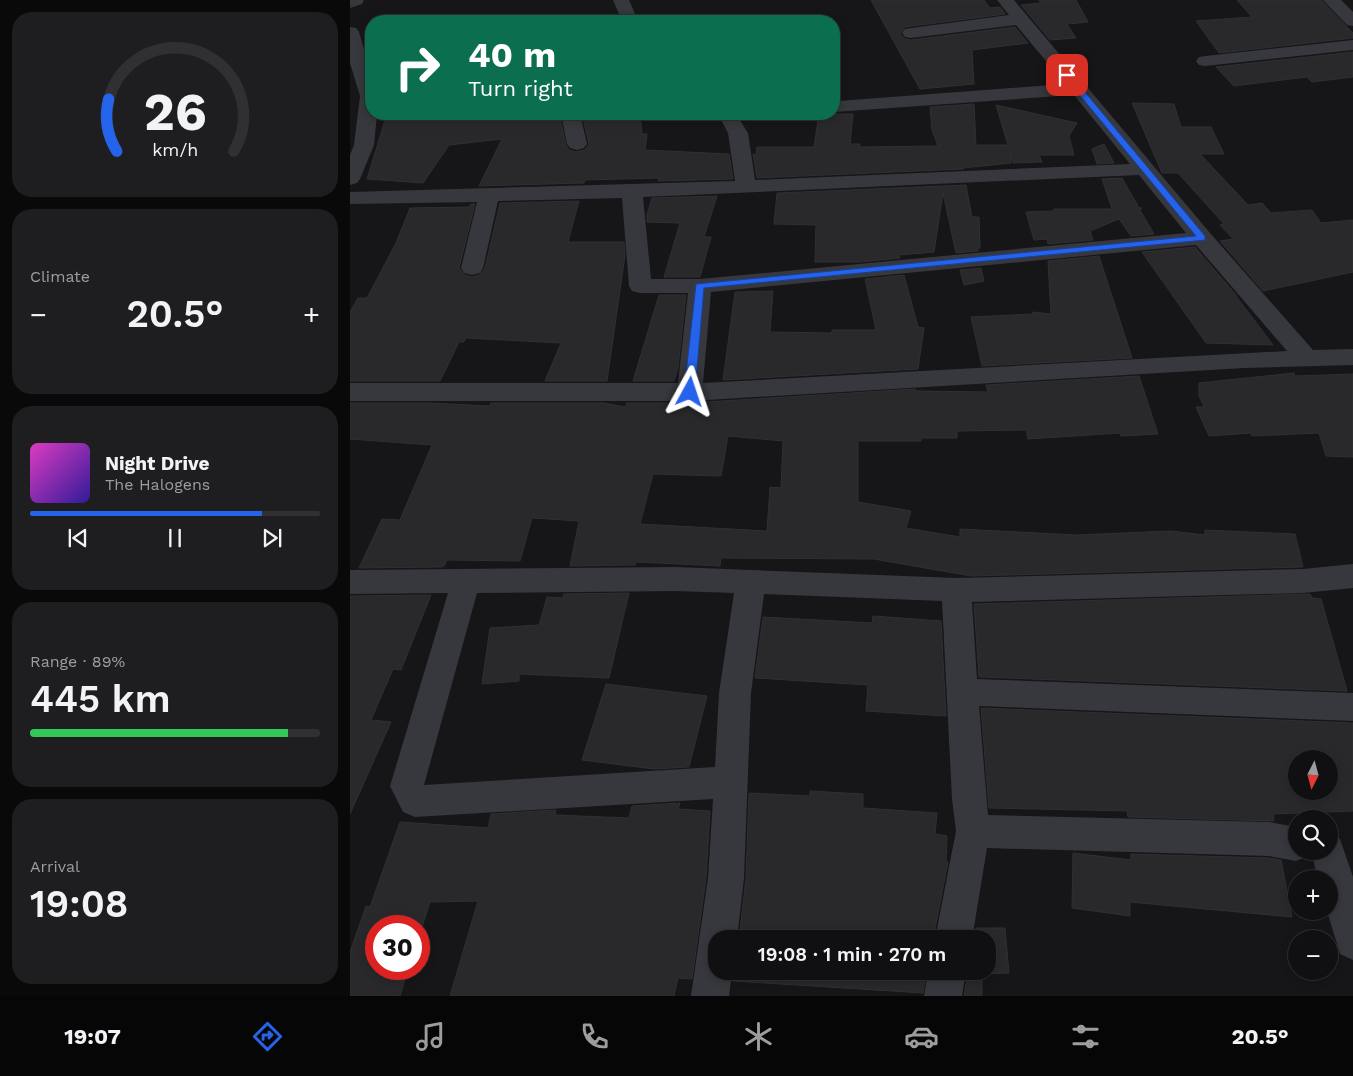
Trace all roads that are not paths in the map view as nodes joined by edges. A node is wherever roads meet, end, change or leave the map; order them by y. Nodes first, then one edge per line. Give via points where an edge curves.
1 (356, 0) edge
2 (621, 0) edge
3 (1005, 0) edge
4 (350, 3) edge
5 (1341, 5) edge
6 (627, 15) edge
7 (1021, 19) junction
8 (1353, 21) edge
9 (350, 32) edge
10 (911, 33) dead end
11 (1353, 45) edge
12 (360, 62) edge
13 (1205, 62) dead end
14 (365, 81) edge
15 (1078, 88) junction
16 (840, 107) edge
17 (370, 120) edge
18 (572, 120) edge
19 (730, 120) edge
20 (578, 144) dead end
21 (357, 145) edge
22 (1145, 169) junction
23 (350, 179) edge
24 (746, 187) junction
25 (632, 190) junction
26 (488, 196) junction
27 (350, 198) edge
28 (1202, 238) junction
29 (472, 268) dead end
30 (700, 286) junction
31 (1306, 357) junction
32 (1353, 357) edge
33 (350, 392) edge
34 (690, 392) junction
35 (1353, 576) edge
36 (466, 581) junction
37 (751, 581) junction
38 (350, 582) edge
39 (956, 590) junction
40 (963, 692) junction
41 (1353, 707) edge
42 (730, 782) junction
43 (973, 831) junction
44 (1288, 843) edge
45 (1330, 860) edge
46 (719, 930) edge
47 (955, 930) edge
48 (1353, 941) edge
49 (712, 980) edge
50 (946, 980) edge
51 (710, 996) edge
52 (943, 996) edge

1 - 4 street
2 - 6 street
3 - 7 street
5 - 8 street
7 - 10 street
7 - 15 street
9 - 12 street
11 - 13 street
12 - 14 street
15 - 16 street
15 - 22 street
17 - 21 street
18 - 20 street
19 - 24 street via 738,133
21 - 23 street
22 - 24 street
22 - 28 street
24 - 25 street
25 - 26 street
25 - 30 street via 640,286
26 - 27 street
26 - 29 street
28 - 30 street
28 - 31 street
30 - 34 street
31 - 32 street
31 - 34 street
33 - 34 street
35 - 39 street via 1303,581
36 - 37 street
36 - 38 street
36 - 42 street via 407,786 415,801
37 - 39 street
37 - 42 street via 735,693
39 - 40 street
40 - 41 street
40 - 43 street
42 - 46 street via 726,878
43 - 44 street via 1269,839
43 - 47 street
45 - 48 street
49 - 51 street
50 - 52 street

